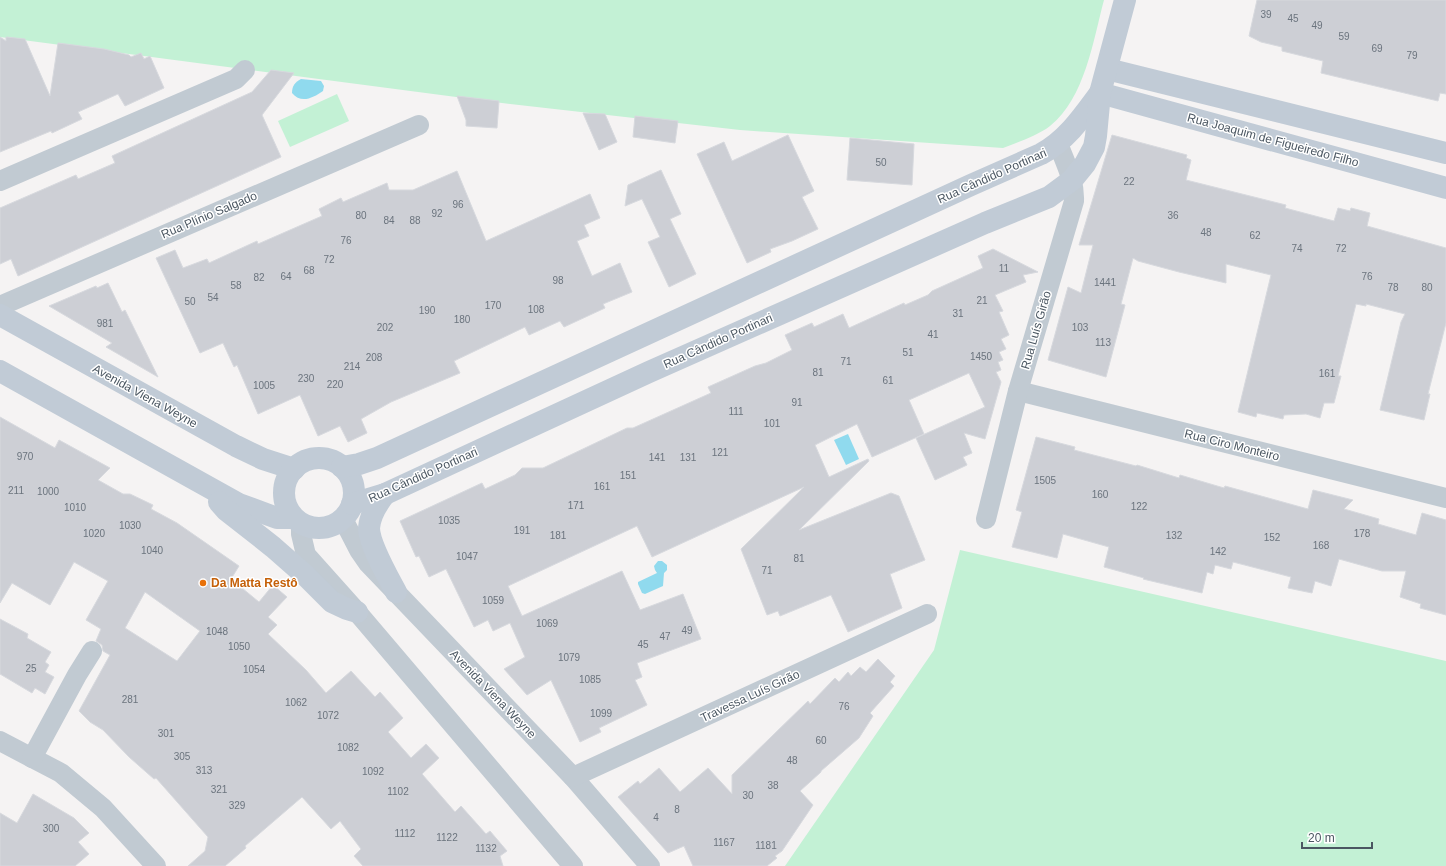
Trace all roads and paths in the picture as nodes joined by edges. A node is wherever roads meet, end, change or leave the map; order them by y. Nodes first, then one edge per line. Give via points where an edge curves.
1 (1125, 0) edge
2 (244, 70) dead end
3 (1107, 70) junction
4 (1100, 93) junction
5 (419, 124) dead end
6 (1058, 143) junction
7 (1446, 153) edge
8 (1072, 180) junction
9 (0, 181) edge
10 (1446, 188) edge
11 (0, 306) edge
12 (0, 315) edge
13 (635, 340) junction
14 (0, 371) edge
15 (649, 372) junction
16 (1018, 391) junction
17 (342, 467) junction
18 (294, 468) junction
19 (209, 488) junction
20 (385, 494) junction
21 (1446, 498) edge
22 (348, 511) junction
23 (986, 519) dead end
24 (298, 521) junction
25 (396, 592) junction
26 (357, 612) junction
27 (927, 614) dead end
28 (92, 651) dead end
29 (0, 741) edge
30 (32, 758) junction
31 (573, 777) junction
32 (156, 866) edge
33 (573, 866) edge
34 (650, 866) edge

1 - 3 street
2 - 9 street via 236,79
3 - 4 street
3 - 7 street
4 - 6 street, Rua Cândido Portinari
4 - 8 street, Rua Cândido Portinari via 1094,147
4 - 10 street, Rua Joaquim de Figueiredo Filho
5 - 11 street, Rua Plínio Salgado
6 - 8 street, Rua Luís Girão
6 - 13 street, Rua Cândido Portinari via 1041,154
8 - 15 street, Rua Cândido Portinari via 1048,197
8 - 16 street, Rua Luís Girão via 1074,202
12 - 18 street, Avenida Viena Weyne via 236,446 263,459
13 - 15 street
13 - 17 street, Rua Cândido Portinari via 378,458
14 - 19 street
15 - 20 street, Rua Cândido Portinari
16 - 21 street, Rua Ciro Monteiro
16 - 23 street, Rua Luís Girão
17 - 18 street via 331,460 318,458 305,461
17 - 22 street via 351,478 354,491
18 - 24 street via 286,480 284,493 287,507
19 - 24 street via 256,511
19 - 26 street via 226,510 273,547 332,602
20 - 22 street, Rua Cândido Portinari
20 - 25 street via 374,510 369,529 370,538
22 - 24 street via 332,526 319,528
22 - 25 street, Avenida Viena Weyne via 359,550
24 - 26 street via 306,555
25 - 31 street, Avenida Viena Weyne
26 - 33 street
27 - 31 street, Travessa Luís Girão
28 - 30 street
29 - 30 street
30 - 32 street via 61,773 103,808
31 - 34 street, Avenida Viena Weyne

